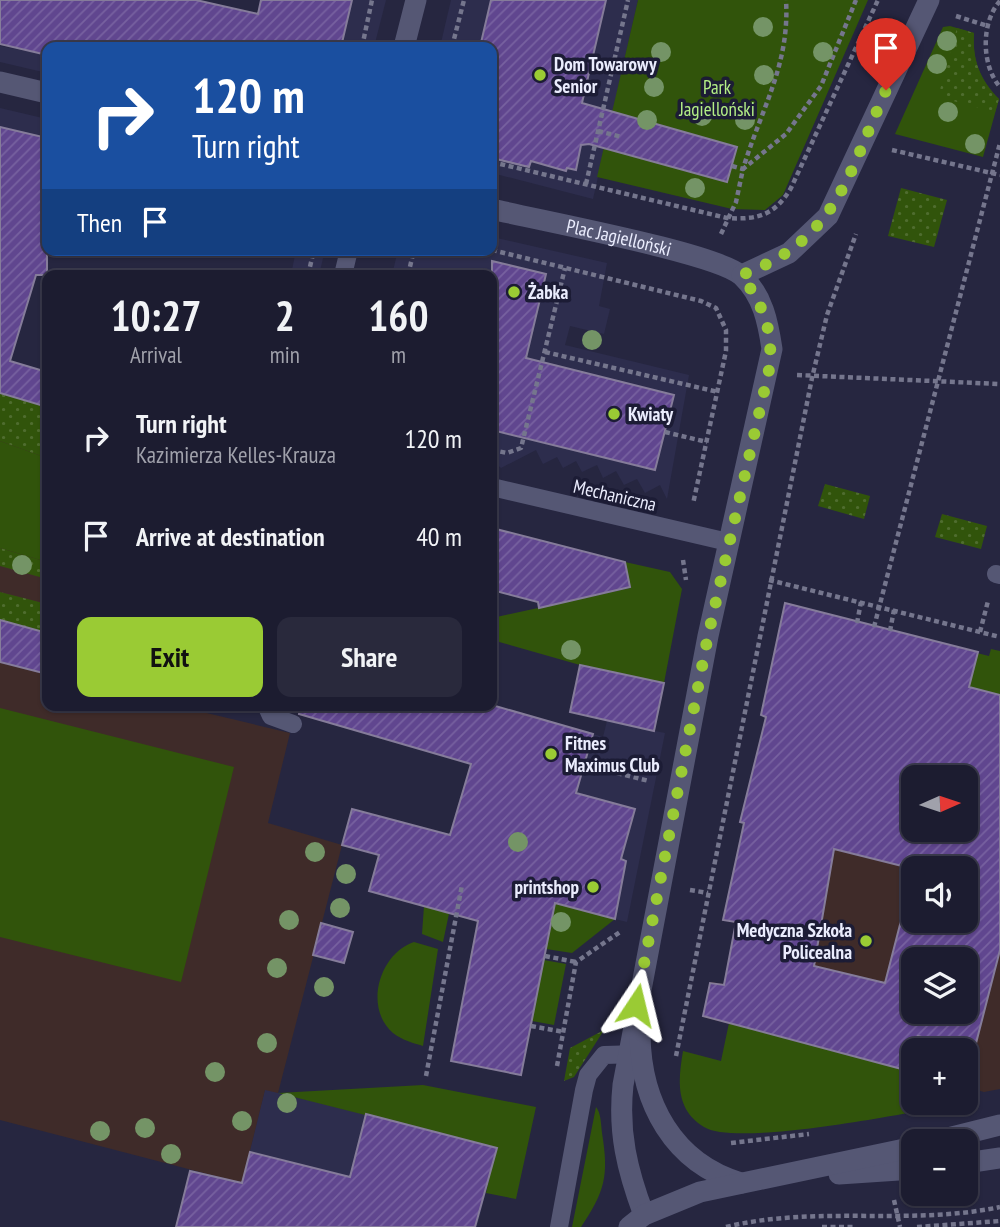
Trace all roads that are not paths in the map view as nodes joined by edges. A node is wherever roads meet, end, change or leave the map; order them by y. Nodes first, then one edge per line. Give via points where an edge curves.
1 (416, 0) edge
2 (936, 6) edge
3 (405, 42) edge
4 (0, 82) edge
5 (42, 92) edge
6 (497, 210) edge
7 (741, 275) junction
8 (497, 488) edge
9 (728, 542) junction
10 (269, 711) edge
11 (293, 724) dead end
12 (634, 1053) junction
13 (1000, 1125) edge
14 (978, 1130) edge
15 (901, 1150) edge
16 (1000, 1158) edge
17 (978, 1161) edge
18 (901, 1170) edge
19 (777, 1176) junction
20 (741, 1183) junction
21 (637, 1221) edge
22 (559, 1227) edge

1 - 3 street
2 - 7 street via 828,216 789,253
4 - 5 street
6 - 7 street, Plac Jagielloński via 693,256
7 - 9 street via 767,316 772,349
8 - 9 lane, Mechaniczna
9 - 12 street via 641,981
10 - 11 lane
12 - 20 street via 649,1099 672,1139 703,1167
12 - 21 street via 620,1117
12 - 22 lane via 604,1055 589,1075
13 - 14 street
15 - 19 street
16 - 17 street
18 - 19 street
19 - 20 street
20 - 21 street via 700,1192

